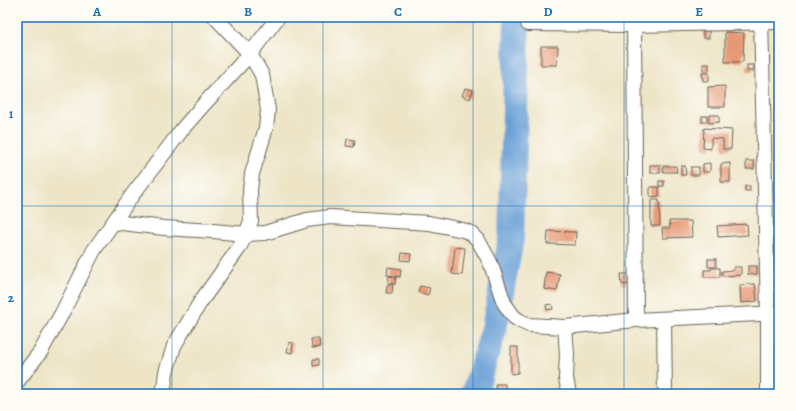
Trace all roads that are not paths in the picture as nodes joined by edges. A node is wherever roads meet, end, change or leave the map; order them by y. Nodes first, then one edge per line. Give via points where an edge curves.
1 (215, 17) edge
2 (278, 17) edge
3 (761, 20) edge
4 (634, 21) edge
5 (779, 22) edge
6 (528, 24) dead end
7 (250, 54) junction
8 (114, 222) junction
9 (246, 234) junction
10 (773, 313) edge
11 (664, 319) junction
12 (636, 320) junction
13 (565, 327) junction
14 (17, 382) edge
15 (163, 394) edge
16 (569, 394) edge
17 (665, 394) edge
18 (768, 394) edge

1 - 7 street
2 - 7 street
3 - 4 street
3 - 5 street
3 - 10 street
4 - 6 street
4 - 12 street
7 - 8 street via 184,127
7 - 9 street via 262,75 268,110 266,128 252,174 251,221
8 - 9 street
8 - 14 street via 94,250 41,351
9 - 13 street via 265,233 307,220 330,217 429,223 464,230 478,240 490,262 504,303 514,317 529,325
9 - 15 street via 174,346
10 - 11 street
10 - 18 street
11 - 12 street
11 - 17 street
12 - 13 street
13 - 16 street via 566,378

